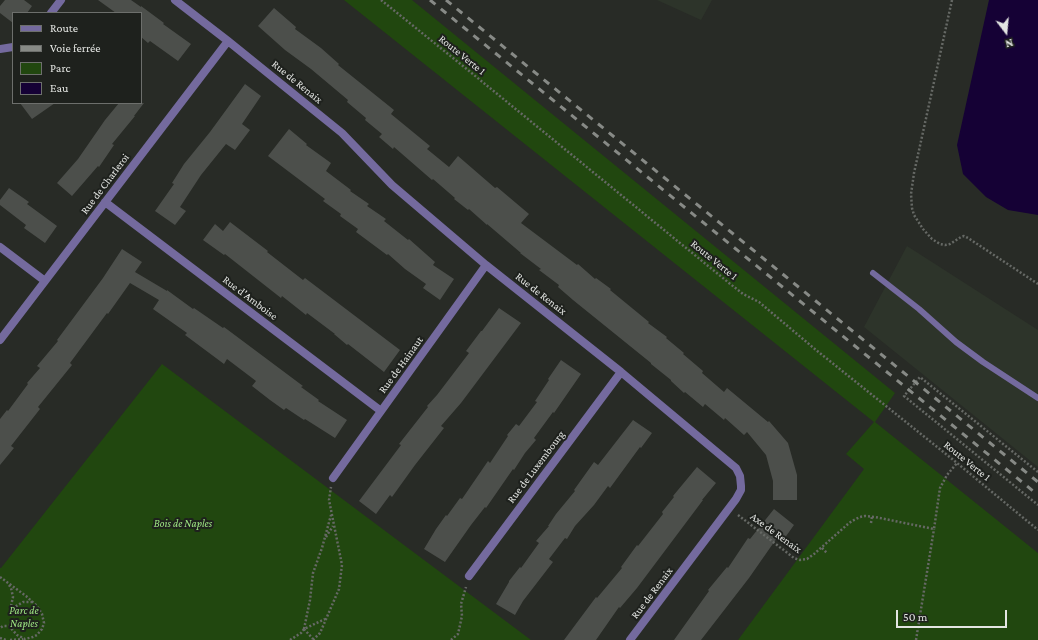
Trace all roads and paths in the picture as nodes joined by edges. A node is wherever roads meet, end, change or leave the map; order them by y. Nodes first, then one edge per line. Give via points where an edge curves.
1 (61, 0) edge
2 (175, 0) edge
3 (381, 0) edge
4 (952, 0) edge
5 (52, 12) edge
6 (228, 41) junction
7 (12, 48) edge
8 (0, 49) edge
9 (105, 202) junction
10 (0, 247) edge
11 (486, 265) junction
12 (873, 273) dead end
13 (45, 281) junction
14 (1038, 284) edge
15 (0, 340) edge
16 (621, 372) junction
17 (1038, 398) edge
18 (381, 411) junction
19 (957, 463) junction
20 (1038, 472) edge
21 (333, 478) joint
22 (1038, 505) edge
23 (737, 514) dead end
24 (331, 515) junction
25 (872, 516) junction
26 (872, 523) dead end
27 (334, 526) junction
28 (934, 529) junction
29 (1038, 530) edge
30 (324, 539) junction
31 (822, 548) junction
32 (827, 553) dead end
33 (469, 576) joint
34 (0, 577) edge
35 (8, 583) junction
36 (32, 602) junction
37 (326, 619) junction
38 (0, 628) edge
39 (304, 629) junction
40 (0, 638) edge
41 (25, 639) edge
42 (6, 640) edge
43 (10, 640) edge
44 (290, 640) edge
45 (313, 640) edge
46 (451, 640) edge
47 (630, 640) edge
48 (916, 640) edge

1 - 5 street
2 - 6 street, Rue de Renaix
3 - 19 path, Route Verte 1 via 729,283 759,302
4 - 14 path via 914,173 911,194 914,215 923,229 940,244 950,244 964,236
6 - 9 street, Rue de Charleroi
6 - 11 street, Rue de Renaix via 342,133 392,185
7 - 8 street
9 - 13 street, Rue de Charleroi
9 - 18 street, Rue d'Amboise
10 - 13 street
11 - 16 street, Rue de Renaix
11 - 18 street, Rue de Hainaut
12 - 17 lane via 956,342
13 - 15 street, Rue de Charleroi
16 - 33 street, Rue de Luxembourg
16 - 47 street, Rue de Renaix via 732,465 741,481 736,499
18 - 21 street, Rue de Hainaut
19 - 28 path via 940,488
19 - 29 path, Route Verte 1
20 - 22 path via 920,377 904,396
21 - 24 path via 329,500
23 - 31 path, Axe de Renaix via 797,560 807,559
24 - 27 path
24 - 30 path
25 - 26 path
25 - 28 path, Axe de Renaix
25 - 31 path, Axe de Renaix via 852,521
27 - 30 path
27 - 37 path via 342,565 339,589
28 - 48 path
30 - 39 path via 313,573
31 - 32 path
33 - 46 path via 461,604 462,616 458,634
34 - 35 path
35 - 36 path
35 - 36 path via 13,597 13,608 23,602
36 - 41 path via 42,614 44,622 37,635
37 - 39 path
37 - 45 path via 320,633
38 - 41 path via 9,626
39 - 44 path
39 - 45 path
40 - 42 path
41 - 43 path

